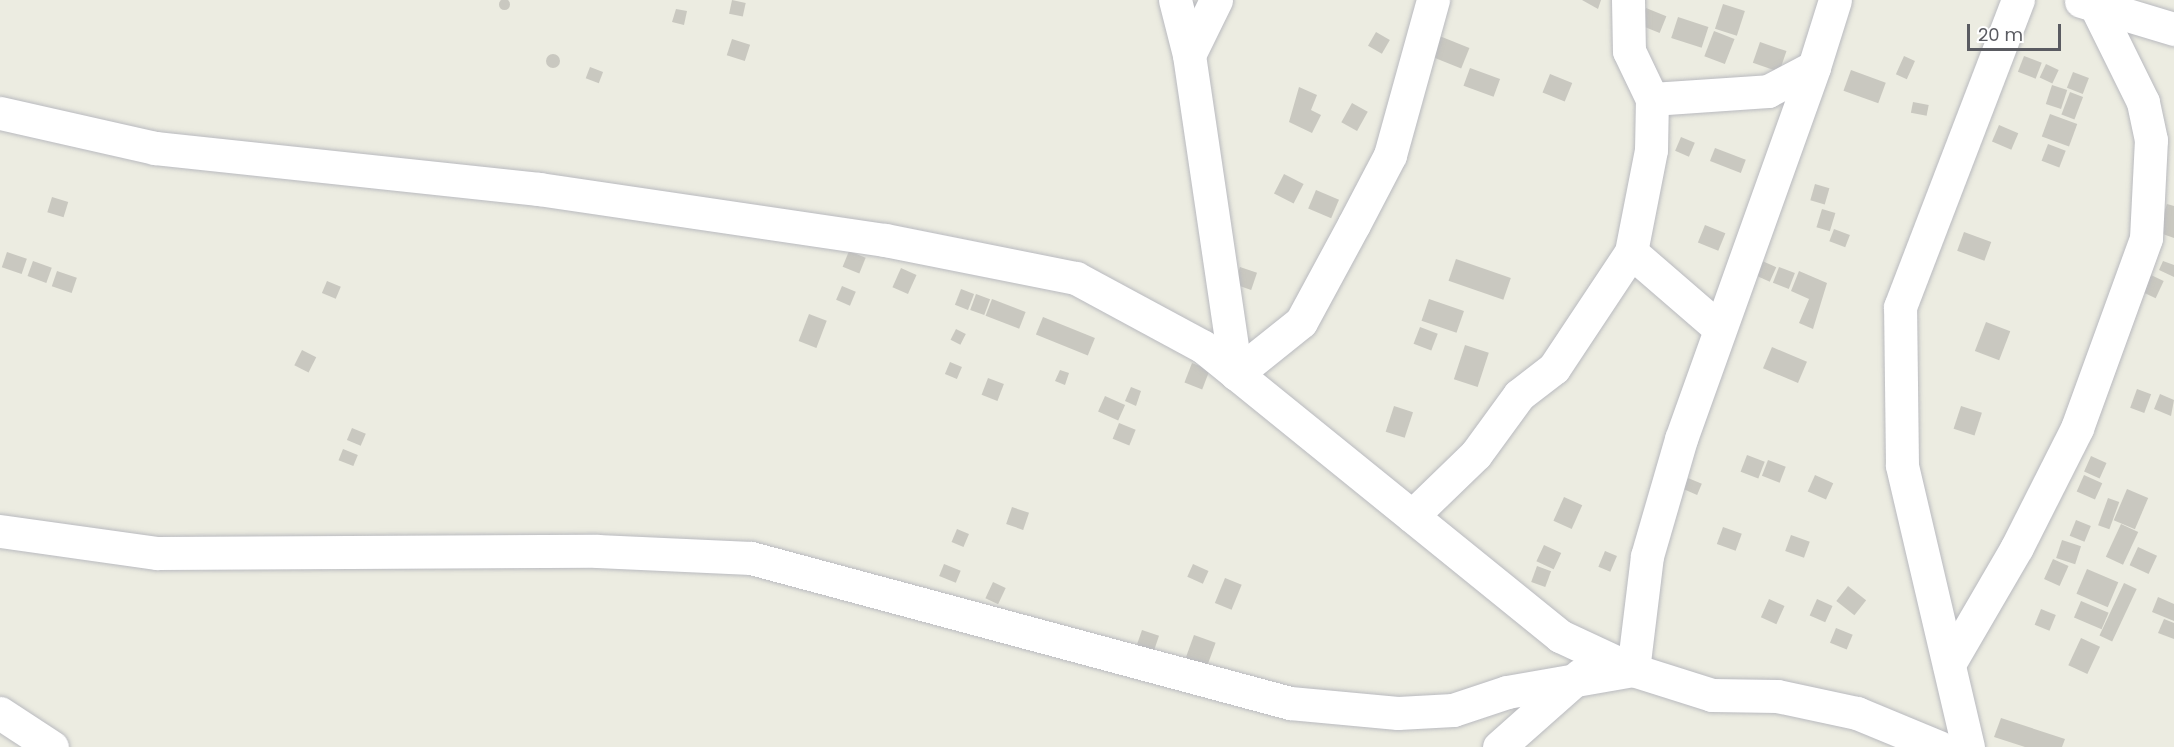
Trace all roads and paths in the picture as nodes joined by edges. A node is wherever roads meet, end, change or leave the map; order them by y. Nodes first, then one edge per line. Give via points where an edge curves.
1 (1175, 0) edge
2 (1216, 0) edge
3 (1433, 0) edge
4 (1628, 0) edge
5 (1835, 0) edge
6 (2019, 0) edge
7 (2086, 2) edge
8 (2174, 28) edge
9 (1189, 56) junction
10 (1814, 67) junction
11 (1652, 99) junction
12 (0, 113) edge
13 (1631, 252) junction
14 (1719, 327) junction
15 (1236, 374) junction
16 (1412, 516) junction
17 (0, 531) edge
18 (1949, 664) junction
19 (1633, 670) junction
20 (1580, 675) junction
21 (0, 712) edge
22 (52, 747) edge
23 (1499, 747) edge
24 (1939, 747) edge
25 (1968, 747) edge

1 - 9 street
2 - 9 street
3 - 15 street via 1390,155 1354,224 1301,322
4 - 11 street via 1629,51
5 - 10 street
6 - 18 street via 1900,307 1902,465
7 - 8 street
7 - 18 street via 2143,102 2151,152 2146,238 2072,437
9 - 15 street
10 - 11 street via 1768,91
10 - 14 street
11 - 13 street via 1652,150
12 - 15 street via 155,148 539,189 885,240 1076,278 1148,312
13 - 14 street
13 - 16 street via 1554,368 1520,395 1476,454
14 - 19 street via 1647,556
15 - 16 street
16 - 19 street via 1560,636
17 - 20 street via 157,553 597,551 751,558 1290,703 1398,713 1453,710
18 - 25 street
19 - 20 street
19 - 24 street via 1712,694 1777,696 1857,713
20 - 23 street
21 - 22 street

